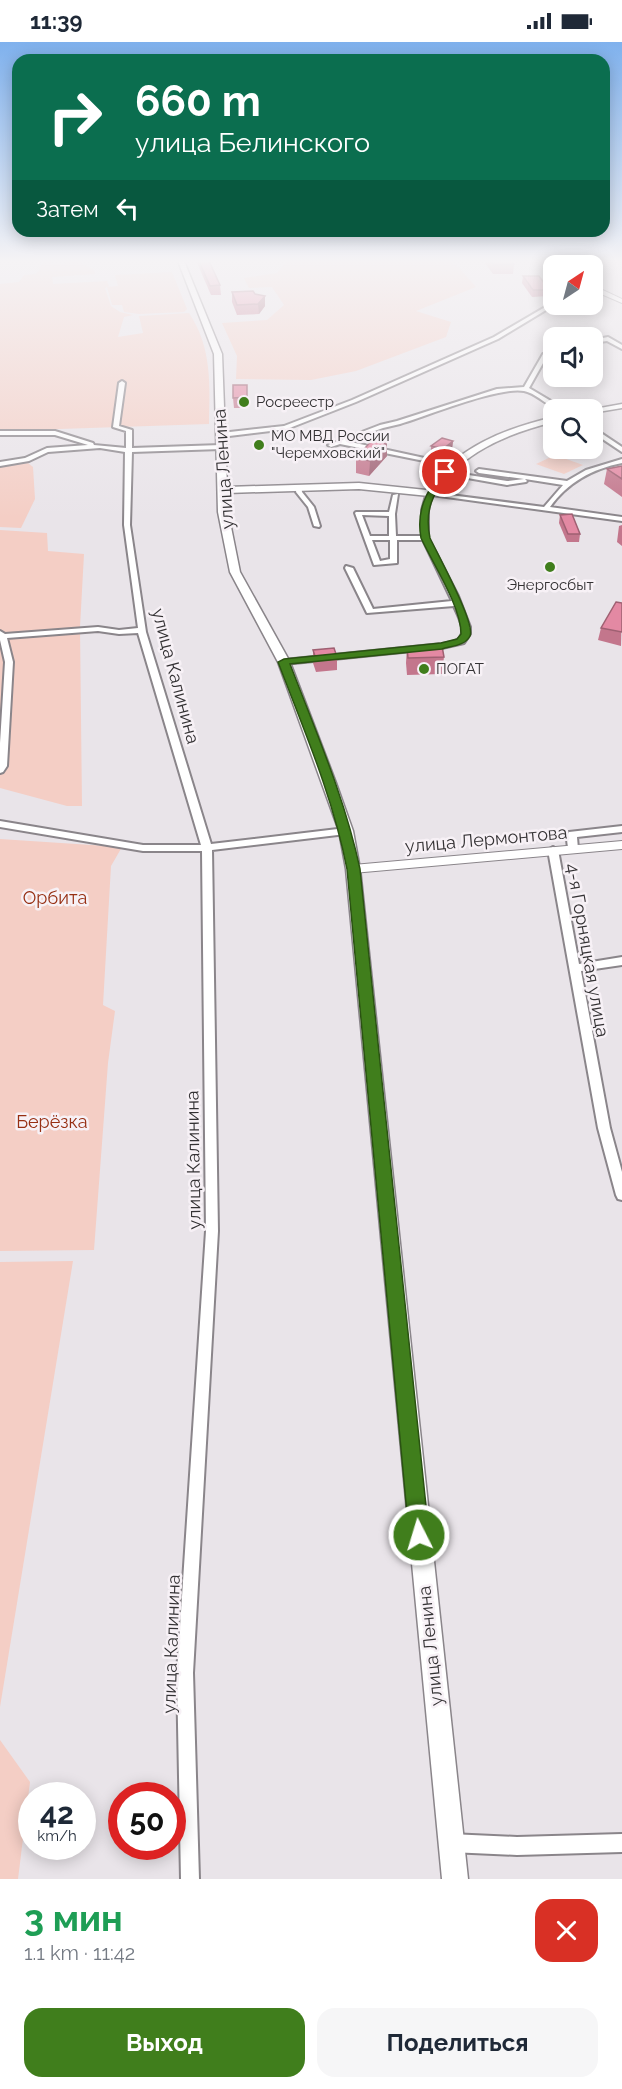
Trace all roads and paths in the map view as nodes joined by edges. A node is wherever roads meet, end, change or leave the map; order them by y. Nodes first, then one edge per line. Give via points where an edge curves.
1 (215, 347) edge
2 (476, 347) edge
3 (543, 359) edge
4 (122, 383) dead end
5 (526, 389) junction
6 (544, 399) edge
7 (622, 406) edge
8 (603, 409) edge
9 (543, 423) edge
10 (0, 433) edge
11 (221, 435) junction
12 (603, 437) edge
13 (339, 442) junction
14 (331, 445) dead end
15 (100, 446) junction
16 (221, 447) junction
17 (128, 450) junction
18 (622, 450) edge
19 (622, 461) edge
20 (0, 464) edge
21 (448, 469) junction
22 (479, 471) dead end
23 (528, 477) junction
24 (566, 483) junction
25 (299, 487) junction
26 (222, 490) junction
27 (429, 493) junction
28 (396, 495) dead end
29 (546, 509) junction
30 (392, 514) junction
31 (622, 519) edge
32 (317, 526) dead end
33 (368, 538) junction
34 (393, 538) junction
35 (425, 538) junction
36 (349, 568) dead end
37 (457, 603) junction
38 (142, 630) junction
39 (2, 634) edge
40 (284, 662) junction
41 (0, 770) edge
42 (0, 824) edge
43 (622, 829) edge
44 (346, 831) junction
45 (622, 845) edge
46 (207, 848) junction
47 (573, 849) junction
48 (553, 850) junction
49 (353, 869) junction
50 (622, 961) edge
51 (576, 968) junction
52 (622, 1195) edge
53 (450, 1843) junction
54 (622, 1843) edge
55 (190, 1879) edge
56 (454, 1879) edge

1 - 11 main road, улица Ленина
2 - 11 street via 285,428
3 - 5 street
4 - 17 street via 116,427 129,430
5 - 6 street
5 - 13 street via 499,390
7 - 8 main road
9 - 21 main road via 481,445
10 - 15 street via 55,433
11 - 16 main road, улица Ленина
12 - 18 street
13 - 14 street
13 - 21 street
15 - 17 street
15 - 20 street via 47,450 27,460
16 - 17 street
16 - 26 main road, улица Ленина
17 - 38 street, улица Калинина via 127,525
19 - 24 street via 595,468
21 - 23 street via 507,483
21 - 27 main road
22 - 23 street
23 - 24 street
24 - 29 street
25 - 26 main road
25 - 27 main road via 359,486
25 - 32 street
26 - 40 main road, улица Ленина via 235,572
27 - 29 street
27 - 35 street
28 - 30 street
29 - 31 street
30 - 33 street via 358,513
30 - 34 street
33 - 34 street
33 - 34 street via 376,563 394,561
34 - 35 street
35 - 37 street
36 - 37 street via 370,611
37 - 40 street via 466,627 460,641
38 - 39 street
38 - 46 street, улица Калинина
39 - 41 street via 9,662
40 - 44 main road, улица Ленина
42 - 46 street via 143,848
43 - 47 street via 572,834
44 - 46 street
44 - 49 main road, улица Ленина
45 - 47 street, улица Лермонтова
46 - 55 street, улица Калинина via 212,1231 185,1673
47 - 48 street, улица Лермонтова
48 - 49 street, улица Лермонтова
48 - 51 street, 4-я Горняцкая улица
49 - 53 main road, улица Ленина
50 - 51 street
51 - 52 street, 4-я Горняцкая улица via 604,1128
53 - 54 street
53 - 56 main road, улица Ленина

